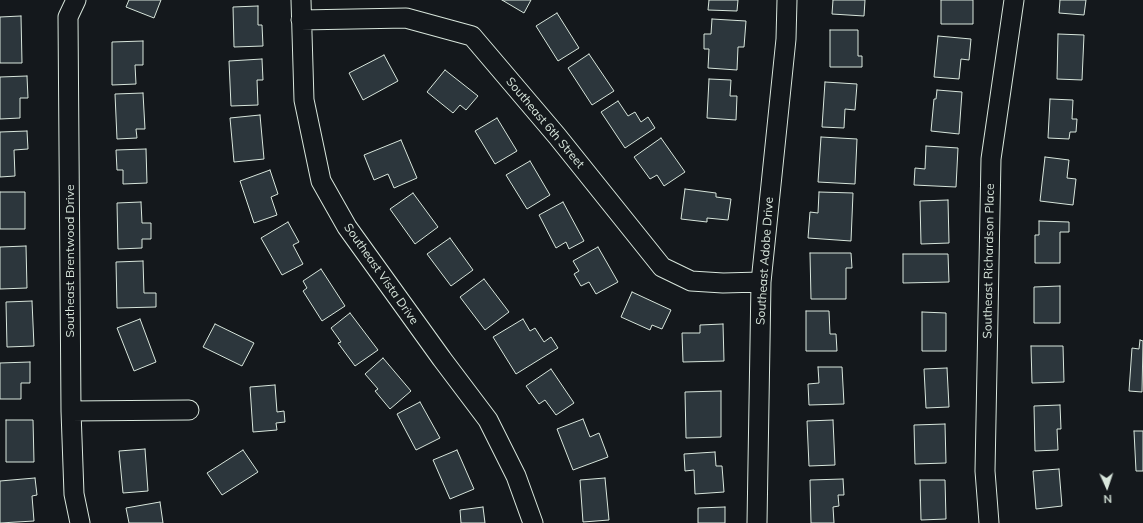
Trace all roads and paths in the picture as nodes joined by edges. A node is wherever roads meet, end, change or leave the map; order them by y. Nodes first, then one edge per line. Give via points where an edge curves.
1 (76, 0) edge
2 (301, 0) edge
3 (788, 0) edge
4 (1014, 0) edge
5 (301, 20) junction
6 (761, 282) junction
7 (189, 410) dead end
8 (71, 411) junction
9 (80, 523) edge
10 (533, 523) edge
11 (758, 523) edge
12 (989, 523) edge

1 - 8 street, Southeast Brentwood Drive via 68,17
2 - 5 street, Southeast Vista Drive
3 - 6 street, Southeast Adobe Drive
4 - 12 street, Southeast Richardson Place via 991,159 985,471
5 - 6 street, Southeast 6th Street via 406,18 472,36 557,136 662,267 691,281
5 - 10 street, Southeast Vista Drive via 304,100 321,181 347,227 488,420 516,476
6 - 11 street, Southeast Adobe Drive
7 - 8 street
8 - 9 street, Southeast Brentwood Drive via 74,494

